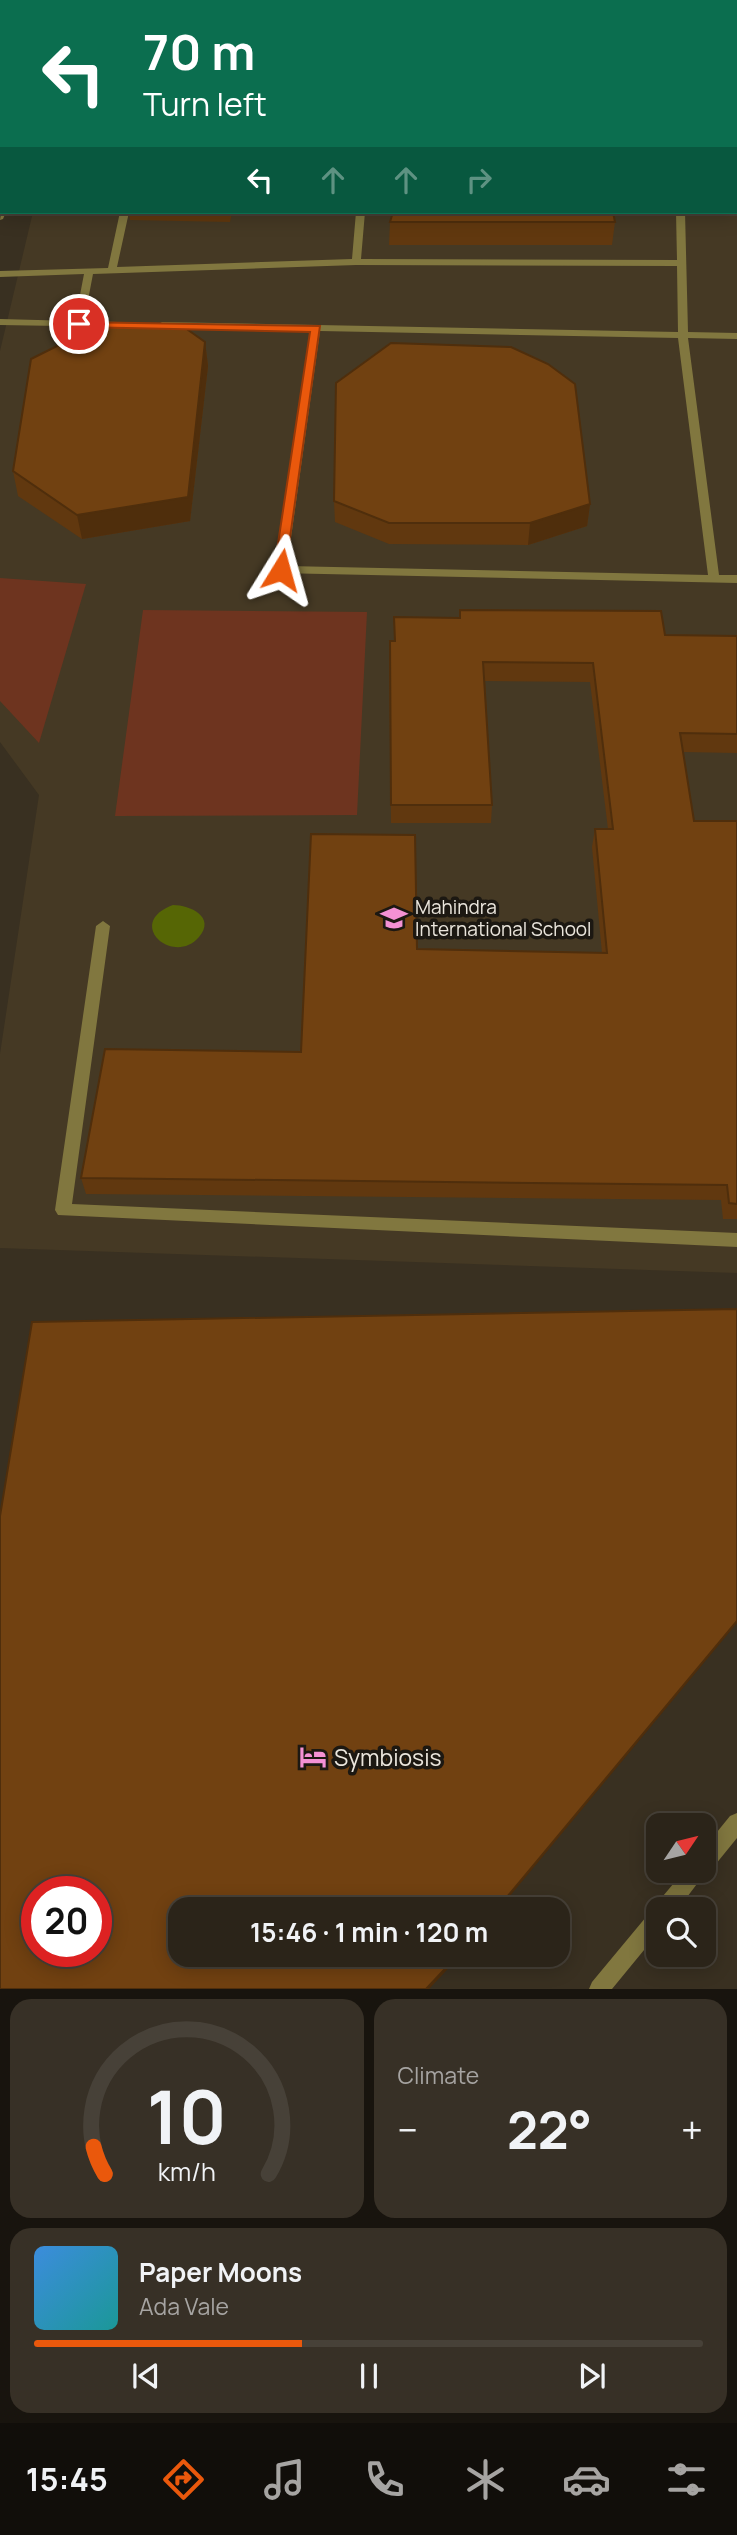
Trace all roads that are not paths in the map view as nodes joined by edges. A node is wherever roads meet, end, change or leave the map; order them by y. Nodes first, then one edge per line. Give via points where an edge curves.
1 (124, 214) edge
2 (360, 214) edge
3 (681, 214) edge
4 (356, 262) junction
5 (682, 263) junction
6 (112, 270) junction
7 (89, 271) junction
8 (0, 274) edge
9 (0, 322) edge
10 (79, 324) junction
11 (135, 325) edge
12 (149, 325) edge
13 (316, 328) junction
14 (683, 335) junction
15 (737, 336) edge
16 (714, 576) junction
17 (737, 579) edge
18 (103, 926) dead end
19 (737, 1240) edge
20 (737, 1823) edge
21 (716, 1848) edge
22 (687, 1883) edge
23 (675, 1897) edge
24 (646, 1932) edge
25 (598, 1989) edge

1 - 6 street
2 - 4 street
3 - 5 street
4 - 5 street
4 - 6 street
5 - 14 street
6 - 7 street
7 - 8 street
7 - 10 street
9 - 10 street
10 - 11 street
12 - 13 street
13 - 14 street
13 - 16 street via 281,570
14 - 15 street
14 - 16 street
16 - 17 street
18 - 19 street via 63,1210
20 - 21 street
22 - 23 street
24 - 25 street

